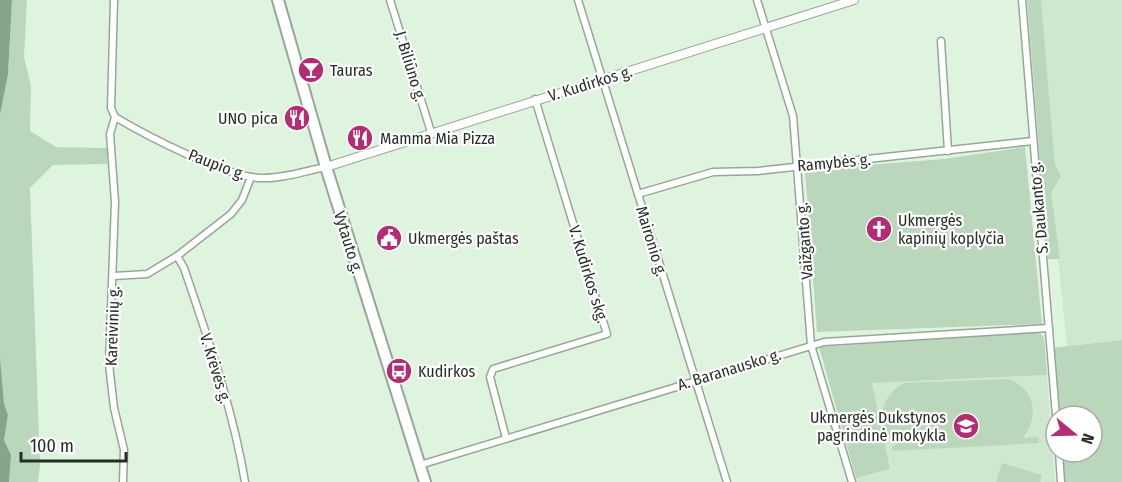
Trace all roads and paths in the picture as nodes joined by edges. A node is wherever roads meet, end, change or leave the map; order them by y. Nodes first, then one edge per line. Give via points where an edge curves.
1 (114, 0) edge
2 (278, 0) edge
3 (390, 0) edge
4 (578, 0) edge
5 (757, 0) edge
6 (854, 0) edge
7 (1022, 0) edge
8 (765, 28) junction
9 (941, 41) dead end
10 (602, 79) junction
11 (535, 99) junction
12 (115, 117) junction
13 (431, 132) junction
14 (1033, 141) junction
15 (948, 151) junction
16 (797, 165) junction
17 (326, 167) junction
18 (251, 177) junction
19 (638, 194) junction
20 (177, 256) junction
21 (114, 276) junction
22 (1049, 328) junction
23 (811, 345) junction
24 (695, 379) junction
25 (1055, 404) edge
26 (506, 438) junction
27 (1060, 464) edge
28 (420, 465) junction
29 (123, 482) edge
30 (245, 482) edge
31 (425, 482) edge
32 (727, 482) edge
33 (851, 482) edge
34 (1061, 482) edge

1 - 12 street via 111,108
2 - 17 main road, Vytauto g.
3 - 13 street, J. Biliūno g.
4 - 10 street, Maironio g.
5 - 8 street, Vaižganto g.
6 - 8 street, V. Kudirkos g.
7 - 14 street, S. Daukanto g.
8 - 10 street, V. Kudirkos g.
8 - 16 street, Vaižganto g. via 793,117
9 - 15 street
10 - 11 street, V. Kudirkos g.
10 - 19 street, Maironio g.
11 - 13 street, V. Kudirkos g.
11 - 26 street, V. Kudirkos skg. via 607,334 493,369 490,377
12 - 18 street, Paupio g. via 188,153
12 - 21 street via 110,134 115,202
13 - 17 street, V. Kudirkos g.
14 - 15 street, Ramybės g.
14 - 22 street, S. Daukanto g.
15 - 16 street, Ramybės g.
16 - 19 street, Ramybės g. via 713,172
16 - 23 street, Vaižganto g.
17 - 18 street, Paupio g. via 271,178
17 - 28 main road, Vytauto g.
18 - 20 street, Kareivinių g. via 242,200 231,214
19 - 24 street, Maironio g.
20 - 21 street, Kareivinių g. via 147,274
20 - 30 street, V. Krėvės g. via 220,377
21 - 29 street, Kareivinių g. via 109,364 124,450
22 - 23 street, A. Baranausko g. via 891,336
22 - 25 street, S. Daukanto g.
23 - 24 street, A. Baranausko g.
23 - 33 street, Vaižganto g.
24 - 26 street, A. Baranausko g.
24 - 32 street, Maironio g.
26 - 28 street, A. Baranausko g.
27 - 34 street
28 - 31 main road, Vytauto g.

